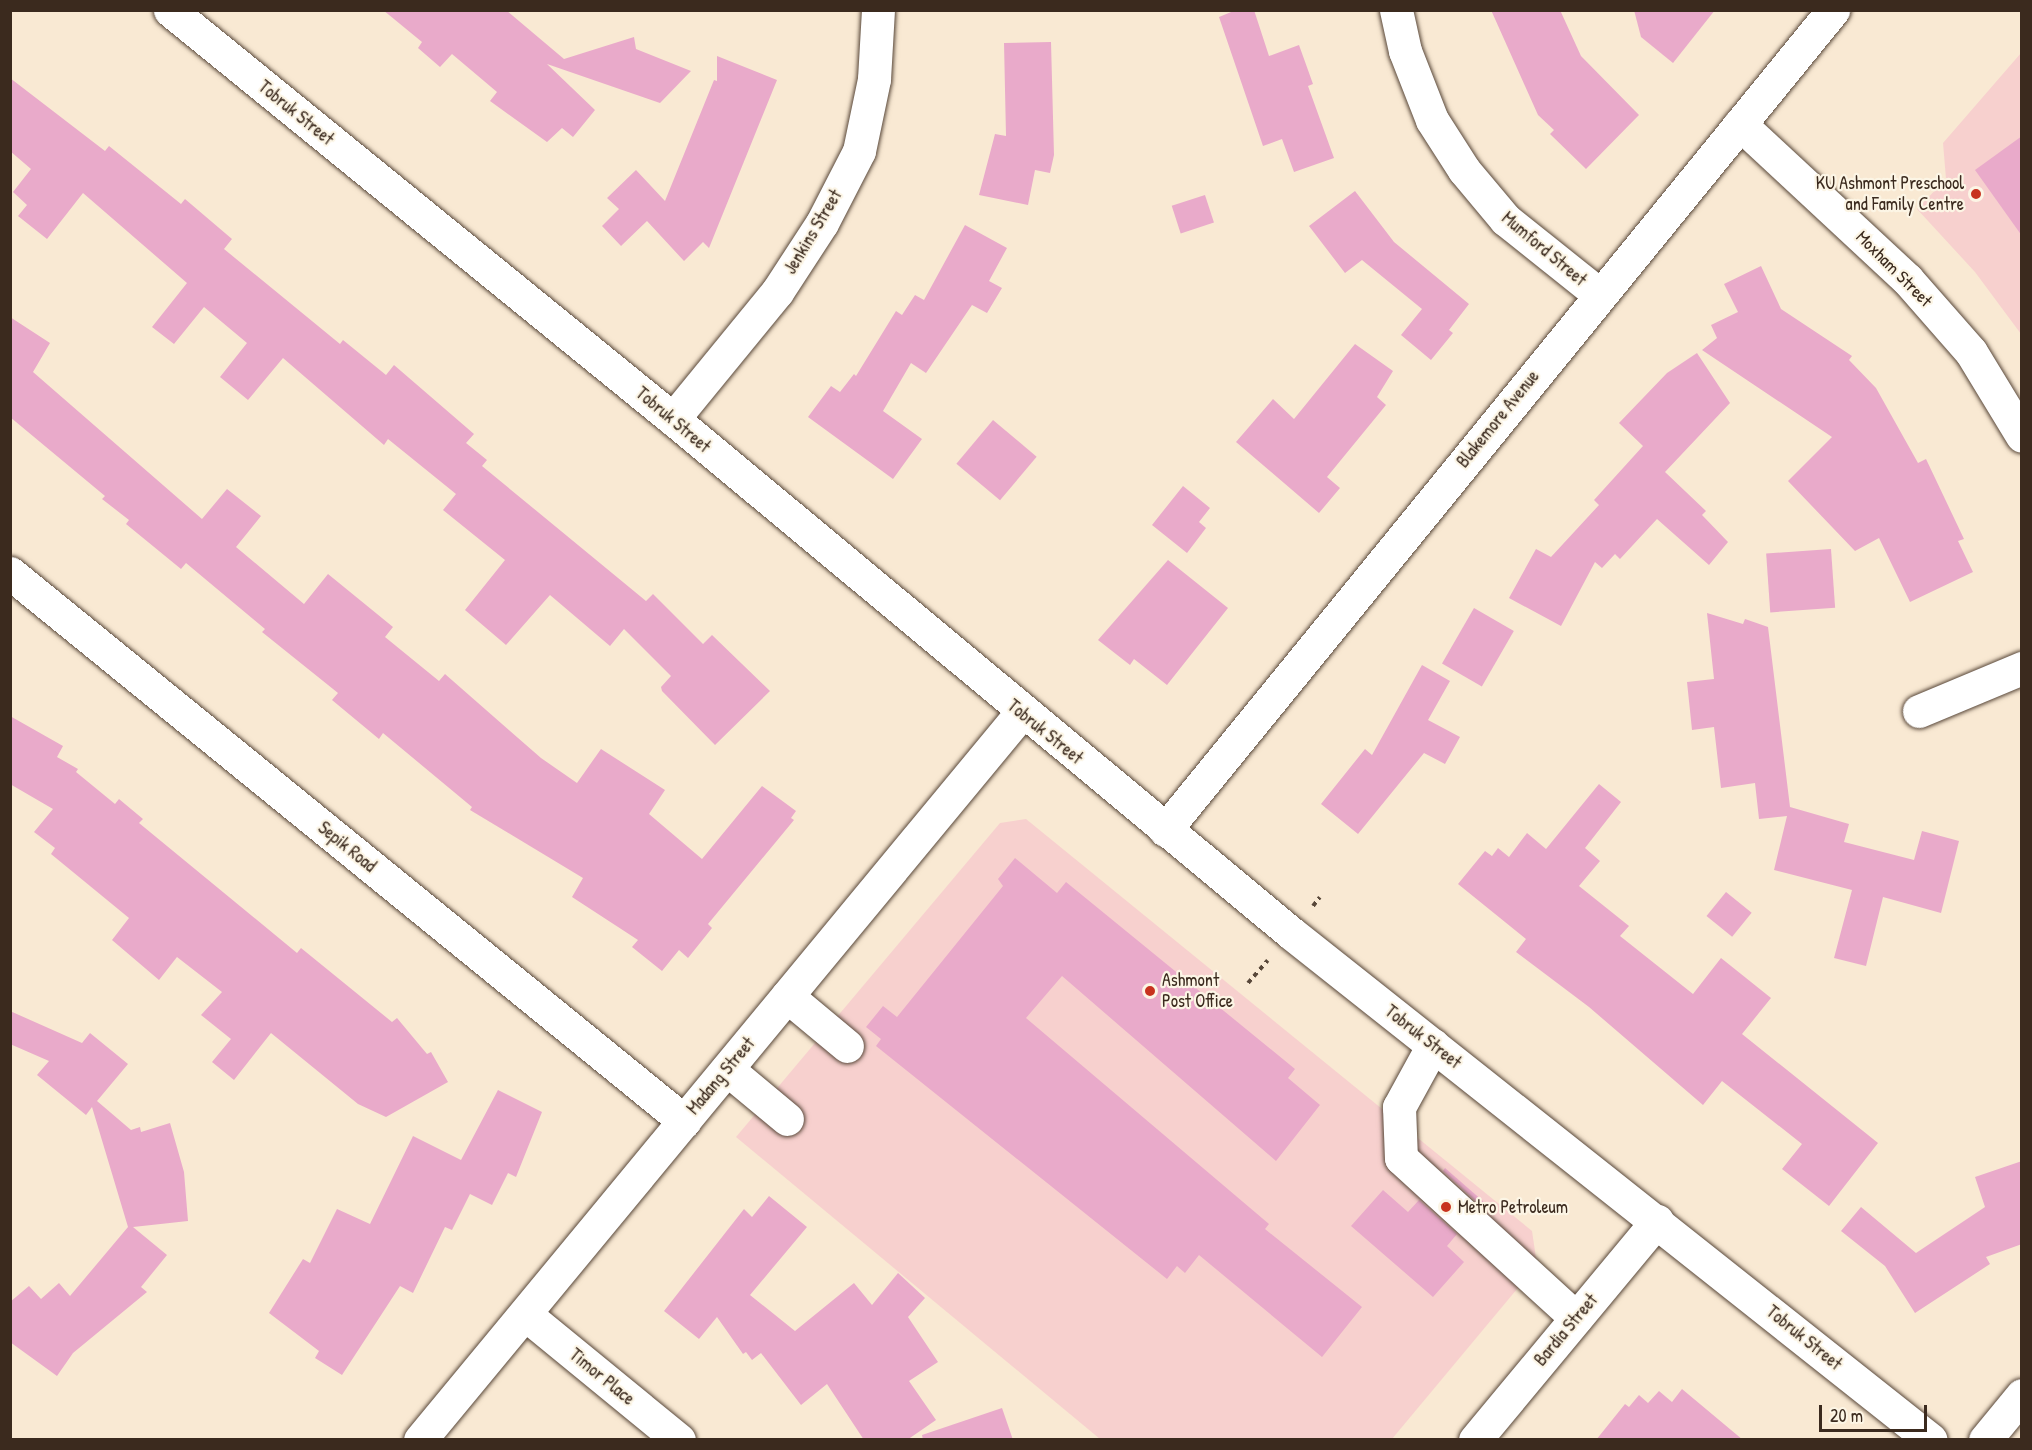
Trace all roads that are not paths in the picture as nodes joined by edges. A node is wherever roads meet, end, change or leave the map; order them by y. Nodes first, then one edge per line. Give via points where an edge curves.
1 (170, 10) edge
2 (878, 10) edge
3 (1396, 10) edge
4 (1833, 10) edge
5 (1740, 124) junction
6 (1600, 295) junction
7 (673, 419) junction
8 (2022, 436) edge
9 (10, 573) edge
10 (2022, 669) edge
11 (1919, 711) dead end
12 (1022, 712) junction
13 (1165, 830) junction
14 (788, 996) junction
15 (1433, 1045) junction
16 (847, 1047) dead end
17 (727, 1069) junction
18 (787, 1119) dead end
19 (684, 1121) junction
20 (1657, 1221) junction
21 (525, 1314) junction
22 (1576, 1318) junction
23 (2022, 1395) edge
24 (420, 1440) edge
25 (679, 1440) edge
26 (1474, 1440) edge
27 (1931, 1440) edge
28 (1985, 1440) edge

1 - 7 street, Tobruk Street
2 - 7 street, Jenkins Street via 874,79 854,161 822,223 777,292
3 - 6 street, Mumford Street via 1405,51 1432,120 1464,170 1506,220
4 - 5 street, Blakemore Avenue
5 - 6 street, Blakemore Avenue
5 - 8 street, Moxham Street via 1907,279 1971,352
6 - 13 street, Blakemore Avenue
7 - 12 street, Tobruk Street
9 - 19 street, Sepik Road
10 - 11 street
12 - 13 street, Tobruk Street
12 - 14 street, Madang Street
13 - 15 street, Tobruk Street
14 - 16 street
14 - 17 street, Madang Street
15 - 20 street, Tobruk Street
15 - 22 street via 1399,1107 1401,1158
17 - 18 street
17 - 19 street, Madang Street
19 - 21 street, Madang Street
20 - 22 street, Bardia Street
20 - 27 street, Tobruk Street
21 - 24 street, Madang Street
21 - 25 street, Timor Place
22 - 26 street, Bardia Street
23 - 28 street

